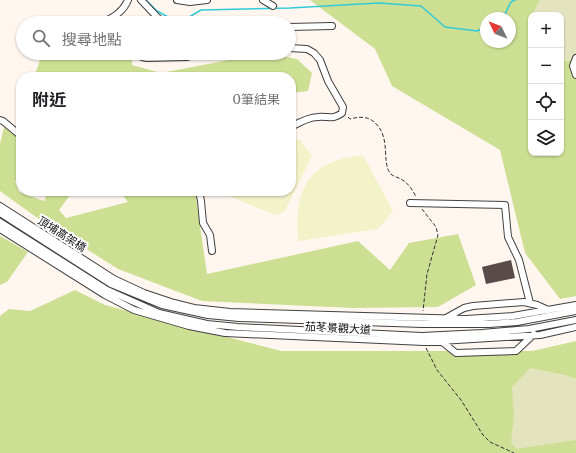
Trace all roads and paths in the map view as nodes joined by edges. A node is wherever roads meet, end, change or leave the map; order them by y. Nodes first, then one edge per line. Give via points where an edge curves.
1 (128, 0) edge
2 (141, 0) edge
3 (177, 0) edge
4 (207, 0) edge
5 (263, 0) edge
6 (273, 6) dead end
7 (115, 16) edge
8 (156, 16) edge
9 (332, 26) dead end
10 (296, 27) edge
11 (296, 48) edge
12 (576, 58) edge
13 (576, 75) edge
14 (0, 120) edge
15 (296, 125) edge
16 (16, 132) edge
17 (200, 196) edge
18 (410, 203) dead end
19 (0, 206) edge
20 (0, 213) edge
21 (0, 222) edge
22 (0, 229) edge
23 (212, 251) dead end
24 (113, 282) junction
25 (106, 293) junction
26 (530, 303) junction
27 (576, 304) edge
28 (548, 310) junction
29 (576, 311) edge
30 (445, 318) junction
31 (576, 320) edge
32 (423, 321) junction
33 (541, 327) junction
34 (576, 327) edge
35 (534, 335) junction
36 (423, 339) junction
37 (441, 341) junction
38 (514, 453) edge

1 - 7 street via 125,7
2 - 8 street
3 - 4 street
5 - 6 street
9 - 10 street
11 - 15 street via 307,49 320,60 328,81 343,107 342,113 337,117 317,117
12 - 13 street via 573,66
14 - 16 street
17 - 23 street via 203,223 210,235
18 - 26 street via 505,205 508,237 519,260
19 - 24 street, 頂埔高架橋
20 - 24 street, 頂埔高架橋
21 - 25 street, 頂埔高架橋
22 - 25 street
24 - 32 street, 茄苳景觀大道 via 162,305 208,315 239,318
25 - 36 street, 茄苳景觀大道 via 159,313 207,324
26 - 28 street
26 - 30 street via 473,306
27 - 28 street, 茄苳景觀大道
28 - 30 street, 茄苳景觀大道 via 513,316
29 - 32 street, 茄苳景觀大道 via 517,322 489,324
30 - 32 street, 茄苳景觀大道
31 - 33 street, 茄苳景觀大道
32 - 36 street
33 - 35 street
33 - 36 street, 茄苳景觀大道
34 - 35 street, 茄苳景觀大道
35 - 37 street, 茄苳景觀大道
35 - 37 street via 516,351 456,353
36 - 37 street, 茄苳景觀大道
36 - 38 path via 437,370 461,400 483,435 490,442

